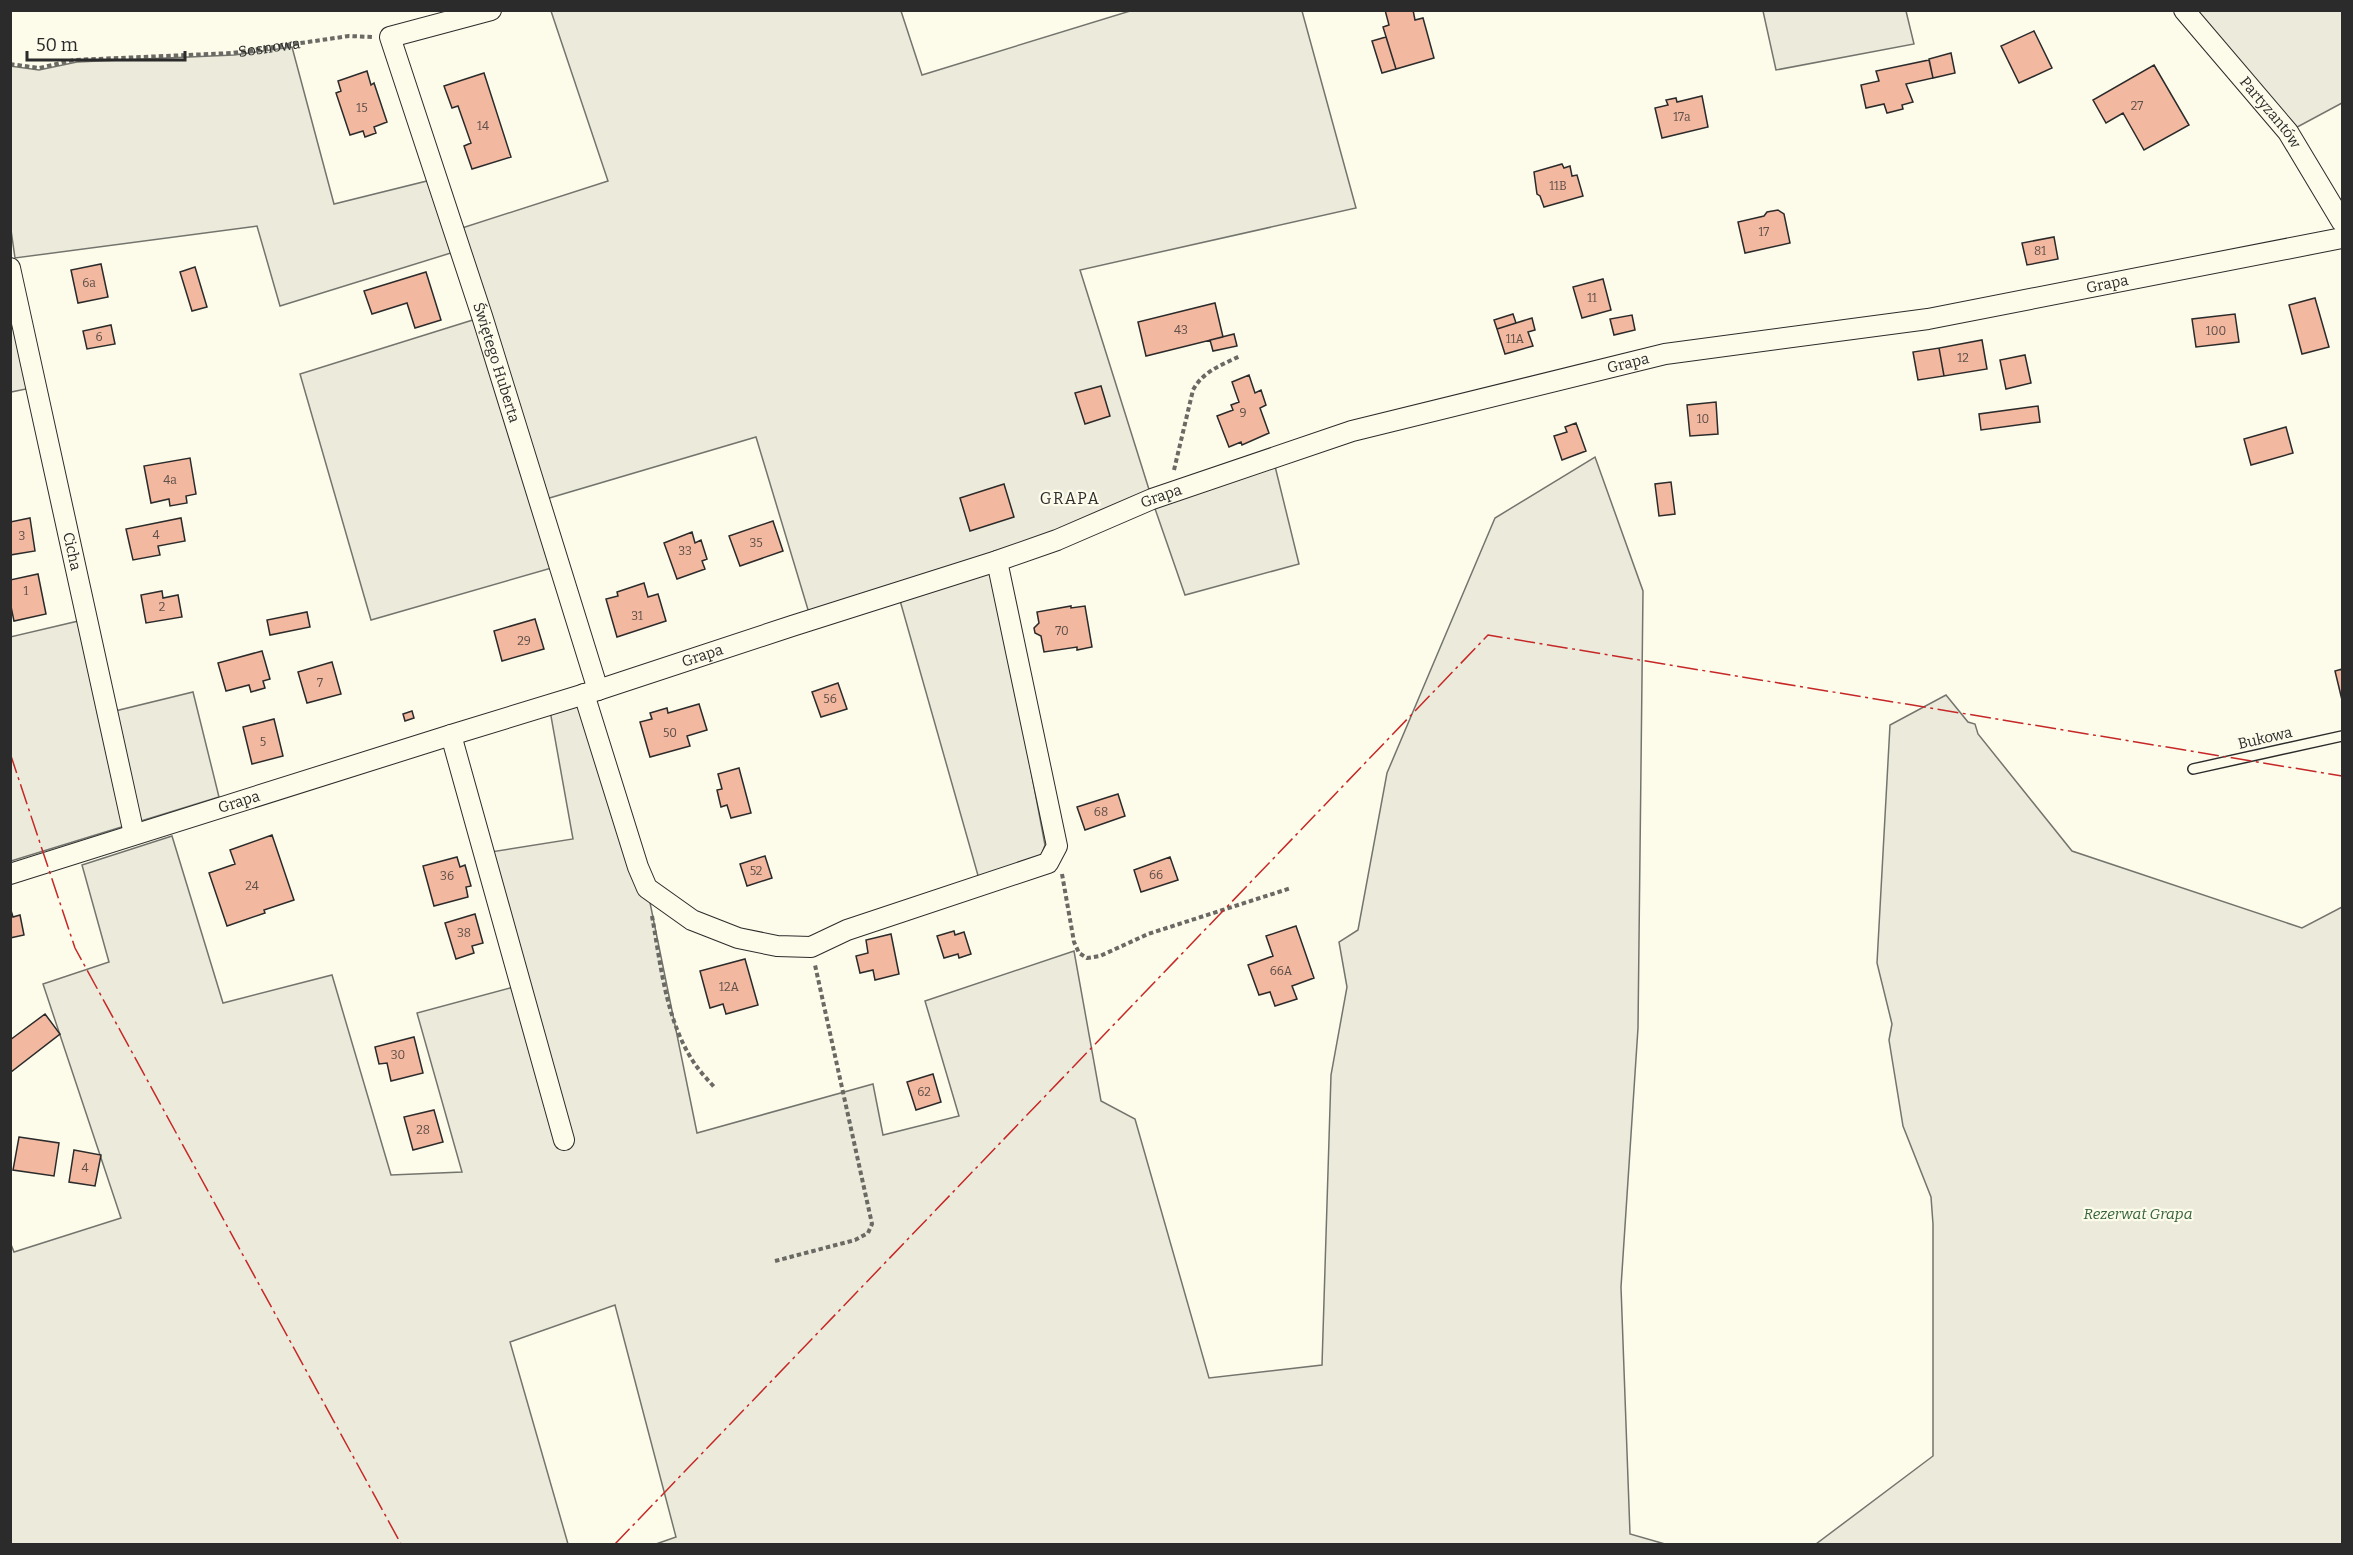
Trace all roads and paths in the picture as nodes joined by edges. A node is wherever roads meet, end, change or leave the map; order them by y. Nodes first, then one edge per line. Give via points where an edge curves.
1 (491, 10) edge
2 (2184, 10) edge
3 (390, 37) junction
4 (10, 64) edge
5 (2343, 222) edge
6 (2343, 238) edge
7 (10, 268) edge
8 (1240, 356) dead end
9 (1168, 494) junction
10 (997, 561) junction
11 (591, 692) junction
12 (451, 735) junction
13 (2343, 736) edge
14 (2193, 769) dead end
15 (134, 834) junction
16 (1052, 855) junction
17 (10, 874) edge
18 (647, 888) junction
19 (1290, 888) dead end
20 (811, 947) junction
21 (715, 1088) dead end
22 (564, 1140) dead end
23 (776, 1261) dead end

1 - 3 street
2 - 5 street, Partyzantów via 2288,132
3 - 4 path, Sosnowa via 349,36 232,53 74,60 39,68
3 - 11 street, Świętego Huberta via 482,316
6 - 9 street, Grapa via 1928,319 1665,354 1352,432
7 - 15 street, Cicha
8 - 9 path via 1198,380
9 - 10 street, Grapa
10 - 11 street, Grapa
10 - 16 street via 1057,846
11 - 12 street, Grapa
11 - 18 street, Świętego Huberta
12 - 15 street, Grapa
12 - 22 street
13 - 14 lane, Bukowa
15 - 17 street, Grapa
16 - 19 path via 1061,871 1074,942 1079,953 1087,957 1100,956 1148,934
16 - 20 street via 1048,863 847,930
18 - 20 street via 692,920 738,938 777,946
18 - 21 path via 665,986 679,1035
20 - 23 path via 872,1224 868,1233 855,1240

